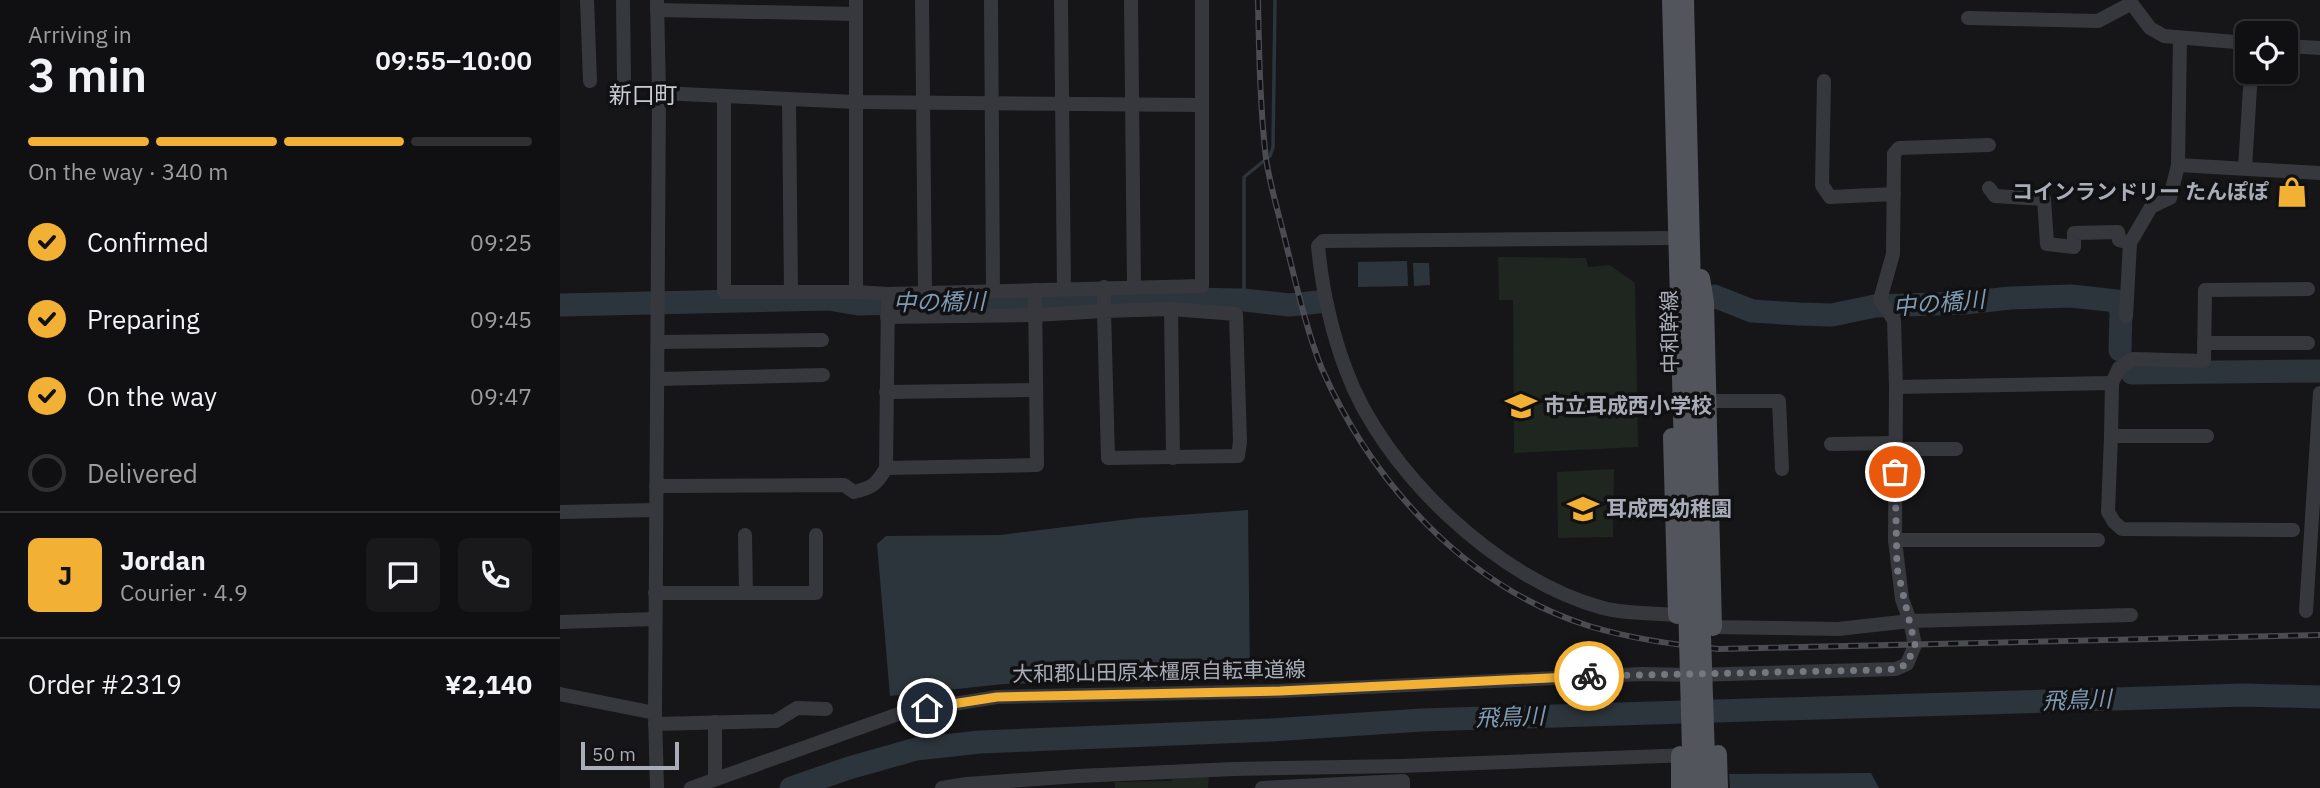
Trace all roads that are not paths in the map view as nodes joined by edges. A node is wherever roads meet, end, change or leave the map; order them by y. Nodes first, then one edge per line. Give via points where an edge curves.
1 (587, 0) edge
2 (623, 0) edge
3 (922, 0) edge
4 (991, 0) edge
5 (1061, 0) edge
6 (1131, 0) edge
7 (1202, 0) edge
8 (1671, 0) edge
9 (1685, 0) edge
10 (2129, 2) edge
11 (657, 5) edge
12 (856, 7) edge
13 (1968, 18) dead end
14 (2180, 39) junction
15 (2235, 42) edge
16 (2298, 47) edge
17 (2320, 48) edge
18 (624, 79) dead end
19 (590, 81) dead end
20 (1824, 81) dead end
21 (2249, 84) edge
22 (659, 93) junction
23 (724, 97) junction
24 (789, 100) junction
25 (856, 102) junction
26 (923, 102) junction
27 (992, 103) junction
28 (1063, 103) junction
29 (1133, 105) junction
30 (1202, 105) junction
31 (1989, 145) dead end
32 (2178, 165) junction
33 (2245, 168) junction
34 (2320, 173) edge
35 (1989, 188) dead end
36 (1895, 194) junction
37 (1691, 219) junction
38 (1677, 239) junction
39 (2130, 243) junction
40 (1134, 287) junction
41 (2308, 289) dead end
42 (993, 290) junction
43 (1064, 290) junction
44 (791, 292) junction
45 (856, 292) junction
46 (925, 293) junction
47 (1104, 299) junction
48 (1035, 303) junction
49 (888, 306) junction
50 (1171, 309) junction
51 (2126, 316) dead end
52 (822, 340) dead end
53 (658, 342) junction
54 (2308, 343) dead end
55 (2204, 344) junction
56 (823, 376) dead end
57 (658, 379) junction
58 (2112, 383) junction
59 (1896, 387) junction
60 (1036, 390) junction
61 (886, 392) junction
62 (2320, 393) edge
63 (1707, 401) junction
64 (2111, 436) junction
65 (2207, 436) dead end
66 (1831, 444) dead end
67 (1895, 446) junction
68 (1956, 449) dead end
69 (1689, 452) junction
70 (1173, 458) junction
71 (886, 468) junction
72 (1782, 468) dead end
73 (656, 486) junction
74 (656, 510) junction
75 (560, 512) edge
76 (2293, 530) dead end
77 (745, 535) dead end
78 (816, 535) dead end
79 (2098, 540) dead end
80 (1895, 541) junction
81 (655, 593) junction
82 (746, 593) junction
83 (2306, 611) dead end
84 (1676, 615) junction
85 (2131, 615) dead end
86 (655, 619) junction
87 (1910, 621) junction
88 (560, 622) edge
89 (1713, 627) junction
90 (1694, 675) junction
91 (560, 694) edge
92 (826, 709) dead end
93 (655, 718) junction
94 (715, 722) junction
95 (1718, 754) dead end
96 (1688, 755) junction
97 (715, 773) dead end
98 (657, 788) edge
99 (691, 788) edge
100 (942, 788) edge
101 (1262, 788) edge
102 (1403, 788) edge
103 (1680, 788) edge
104 (1692, 788) edge
105 (1707, 788) edge
106 (1719, 788) edge

1 - 19 street
2 - 18 street
3 - 26 street
4 - 27 street
5 - 28 street
6 - 29 street
7 - 30 street
8 - 38 main road, 中和幹線
9 - 37 main road, 中和幹線
10 - 13 street via 2098,22
10 - 14 street via 2150,28
11 - 12 street
11 - 22 street
12 - 25 street
14 - 15 street
14 - 32 street
16 - 17 street
20 - 36 street via 1822,185 1830,197
21 - 33 street
22 - 23 street
22 - 53 street
23 - 24 street
23 - 44 street via 724,292
24 - 25 street
24 - 44 street
25 - 26 street
25 - 45 street
26 - 27 street
26 - 46 street
27 - 28 street
27 - 42 street
28 - 29 street
28 - 43 street
29 - 30 street
29 - 40 street
30 - 40 street via 1202,286
31 - 36 street via 1899,148 1894,154
32 - 33 street
32 - 39 street via 2170,198 2151,207
33 - 34 street
35 - 39 street via 1995,196 2044,199 2047,244 2074,247 2074,233 2118,232 2119,240
36 - 59 street, 大和郡山田原本橿原自転車道線 via 1893,254 1883,304 1894,320
37 - 63 main road via 1705,302
37 - 69 main road, 中和幹線
38 - 69 main road, 中和幹線
38 - 84 main road via 1667,266
38 - 84 street via 1323,241 1318,246 1332,327 1346,372 1371,420 1432,501 1483,547 1552,588 1603,608
39 - 51 street
40 - 47 street
41 - 55 street via 2205,290
42 - 46 street
42 - 48 street
43 - 47 street
43 - 48 street
44 - 45 street
45 - 49 street
46 - 49 street
47 - 48 street
47 - 50 street
47 - 70 street via 1108,458
48 - 49 street
48 - 60 street
49 - 61 street
50 - 70 street
50 - 70 street via 1236,314 1240,442 1238,456
52 - 53 street
53 - 57 street
54 - 55 street
55 - 58 street via 2204,361 2133,359 2119,368
56 - 57 street
57 - 73 street
58 - 59 street
58 - 64 street
59 - 67 street, 大和郡山田原本橿原自転車道線
60 - 61 street
60 - 71 street via 1037,465
61 - 71 street
62 - 83 street
63 - 72 street via 1779,401
63 - 89 main road
64 - 65 street
64 - 76 street via 2108,512 2122,529
66 - 67 street
67 - 68 street
67 - 80 street, 大和郡山田原本橿原自転車道線
69 - 104 main road, 中和幹線, bridge
69 - 105 main road, 中和幹線, bridge
71 - 73 street via 869,489 854,492 844,485
73 - 74 street
74 - 75 street
74 - 81 street
77 - 82 street
78 - 82 street via 816,593
79 - 80 street
80 - 87 street, 大和郡山田原本橿原自転車道線 via 1900,589
81 - 82 street
81 - 86 street
84 - 89 street
85 - 87 street
86 - 88 street
86 - 93 street
87 - 89 street via 1838,629
87 - 90 street, 大和郡山田原本橿原自転車道線 via 1915,645 1907,664 1896,669
90 - 96 street, bridge
90 - 99 street, 大和郡山田原本橿原自転車道線 via 997,697 904,712
91 - 93 street
92 - 94 street via 797,708 776,721
93 - 94 street
93 - 98 street
94 - 97 street
95 - 106 main road
96 - 100 street via 1234,769
96 - 103 main road
101 - 102 street via 1403,781

